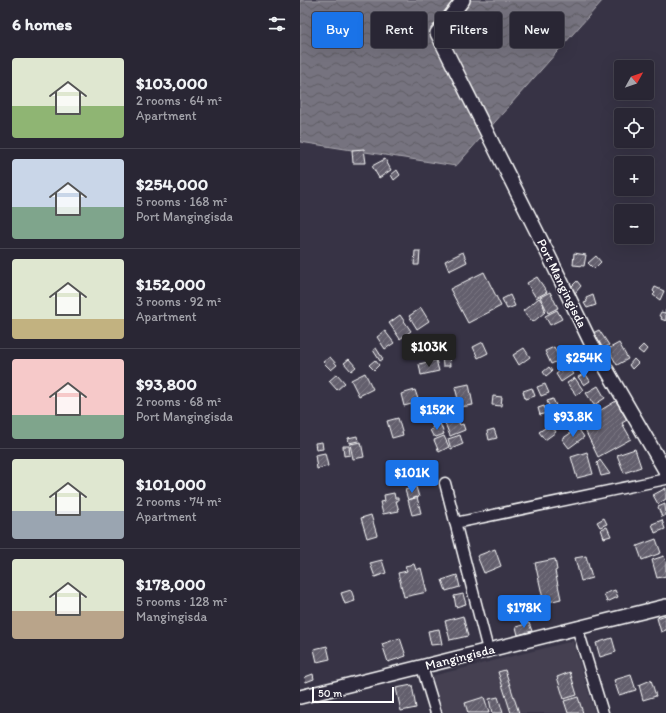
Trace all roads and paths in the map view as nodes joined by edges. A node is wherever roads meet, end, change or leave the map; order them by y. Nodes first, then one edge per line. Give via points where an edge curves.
1 (462, 0) edge
2 (666, 472) edge
3 (666, 478) edge
4 (445, 483) dead end
5 (455, 522) junction
6 (666, 606) edge
7 (577, 627) junction
8 (488, 650) junction
9 (422, 667) junction
10 (300, 697) edge
11 (436, 713) edge
12 (603, 713) edge

1 - 2 street, Port Mangingisda via 437,33 590,342
3 - 5 street
4 - 5 street
5 - 8 street
6 - 7 street, Mangingisda
7 - 8 street, Mangingisda
7 - 12 street
8 - 9 street, Mangingisda
9 - 10 street, Mangingisda
9 - 11 street

